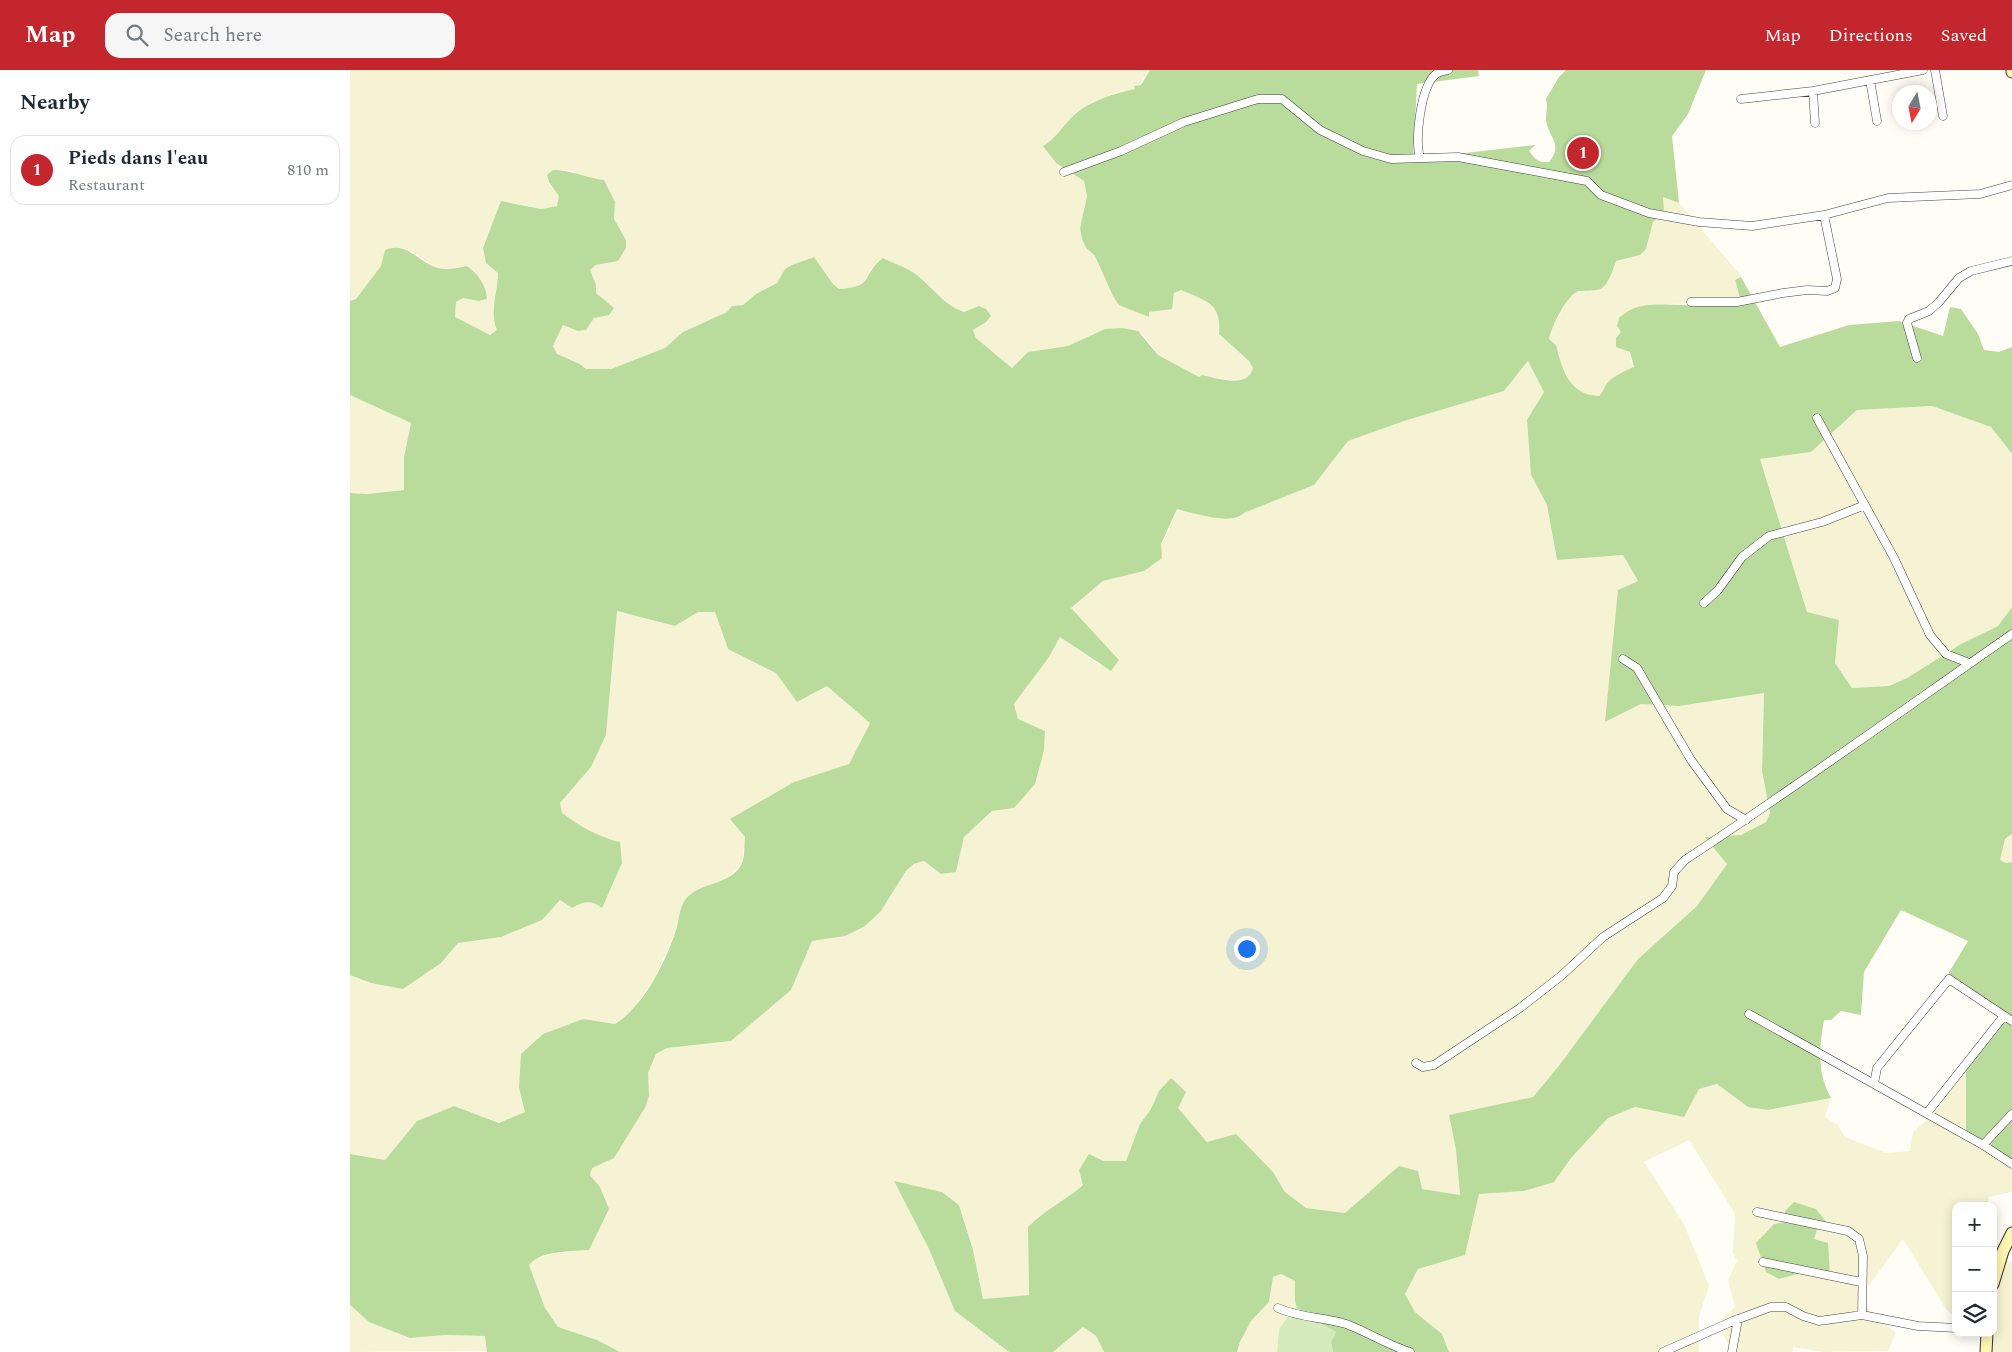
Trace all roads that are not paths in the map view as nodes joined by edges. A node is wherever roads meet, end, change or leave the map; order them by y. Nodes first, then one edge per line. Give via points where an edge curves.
1 (1448, 70) edge
2 (1923, 70) edge
3 (1935, 70) edge
4 (1870, 80) junction
5 (1813, 91) junction
6 (1741, 99) dead end
7 (1943, 116) dead end
8 (1877, 121) dead end
9 (1815, 123) dead end
10 (1420, 158) junction
11 (1064, 172) dead end
12 (2012, 186) edge
13 (1824, 215) junction
14 (2012, 261) edge
15 (1691, 302) dead end
16 (1916, 358) dead end
17 (1817, 418) dead end
18 (1865, 505) junction
19 (1704, 604) dead end
20 (2012, 634) edge
21 (1624, 659) dead end
22 (1969, 662) junction
23 (1746, 820) junction
24 (1749, 1014) dead end
25 (2003, 1017) junction
26 (2012, 1021) edge
27 (1416, 1063) dead end
28 (1874, 1084) junction
29 (1927, 1113) junction
30 (2012, 1114) edge
31 (1983, 1145) junction
32 (2012, 1164) edge
33 (1756, 1212) dead end
34 (2012, 1233) edge
35 (1763, 1262) dead end
36 (1997, 1272) edge
37 (1861, 1282) junction
38 (1278, 1308) dead end
39 (1862, 1314) junction
40 (1738, 1319) junction
41 (1952, 1328) edge
42 (1987, 1337) edge
43 (1410, 1352) edge
44 (1663, 1352) edge
45 (1732, 1352) edge
46 (1986, 1352) edge

1 - 10 street via 1436,74 1426,89 1417,146
2 - 4 street
3 - 7 street
4 - 5 street
4 - 8 street
5 - 6 street
5 - 9 street
10 - 11 street via 1391,159 1364,151 1320,130 1282,99 1258,99 1184,122
10 - 13 street via 1458,157 1587,181 1601,195 1650,213 1699,222 1752,226
12 - 13 street via 1980,194 1888,198
13 - 15 street via 1838,279 1835,288 1738,302
14 - 16 street via 1965,274 1929,311 1909,319 1909,336
17 - 18 street
18 - 19 street via 1822,522 1769,536 1742,557
18 - 22 street via 1930,635 1946,654
20 - 22 street
21 - 23 street via 1637,668 1691,760 1727,809
22 - 23 street via 1885,725
23 - 27 street via 1684,860 1674,872 1672,886 1664,898 1603,937 1520,1008 1434,1065
24 - 28 street
25 - 26 street
25 - 28 street via 1949,979 1877,1068
25 - 29 street
28 - 29 street
29 - 31 street
30 - 31 street
31 - 32 street
33 - 37 street via 1848,1231 1859,1239 1863,1256
34 - 36 main road
35 - 37 street
37 - 39 street
38 - 43 street via 1292,1315 1345,1324
39 - 40 street via 1819,1321 1786,1307 1771,1307
39 - 41 street via 1918,1326
40 - 44 street
40 - 45 street
42 - 46 main road

